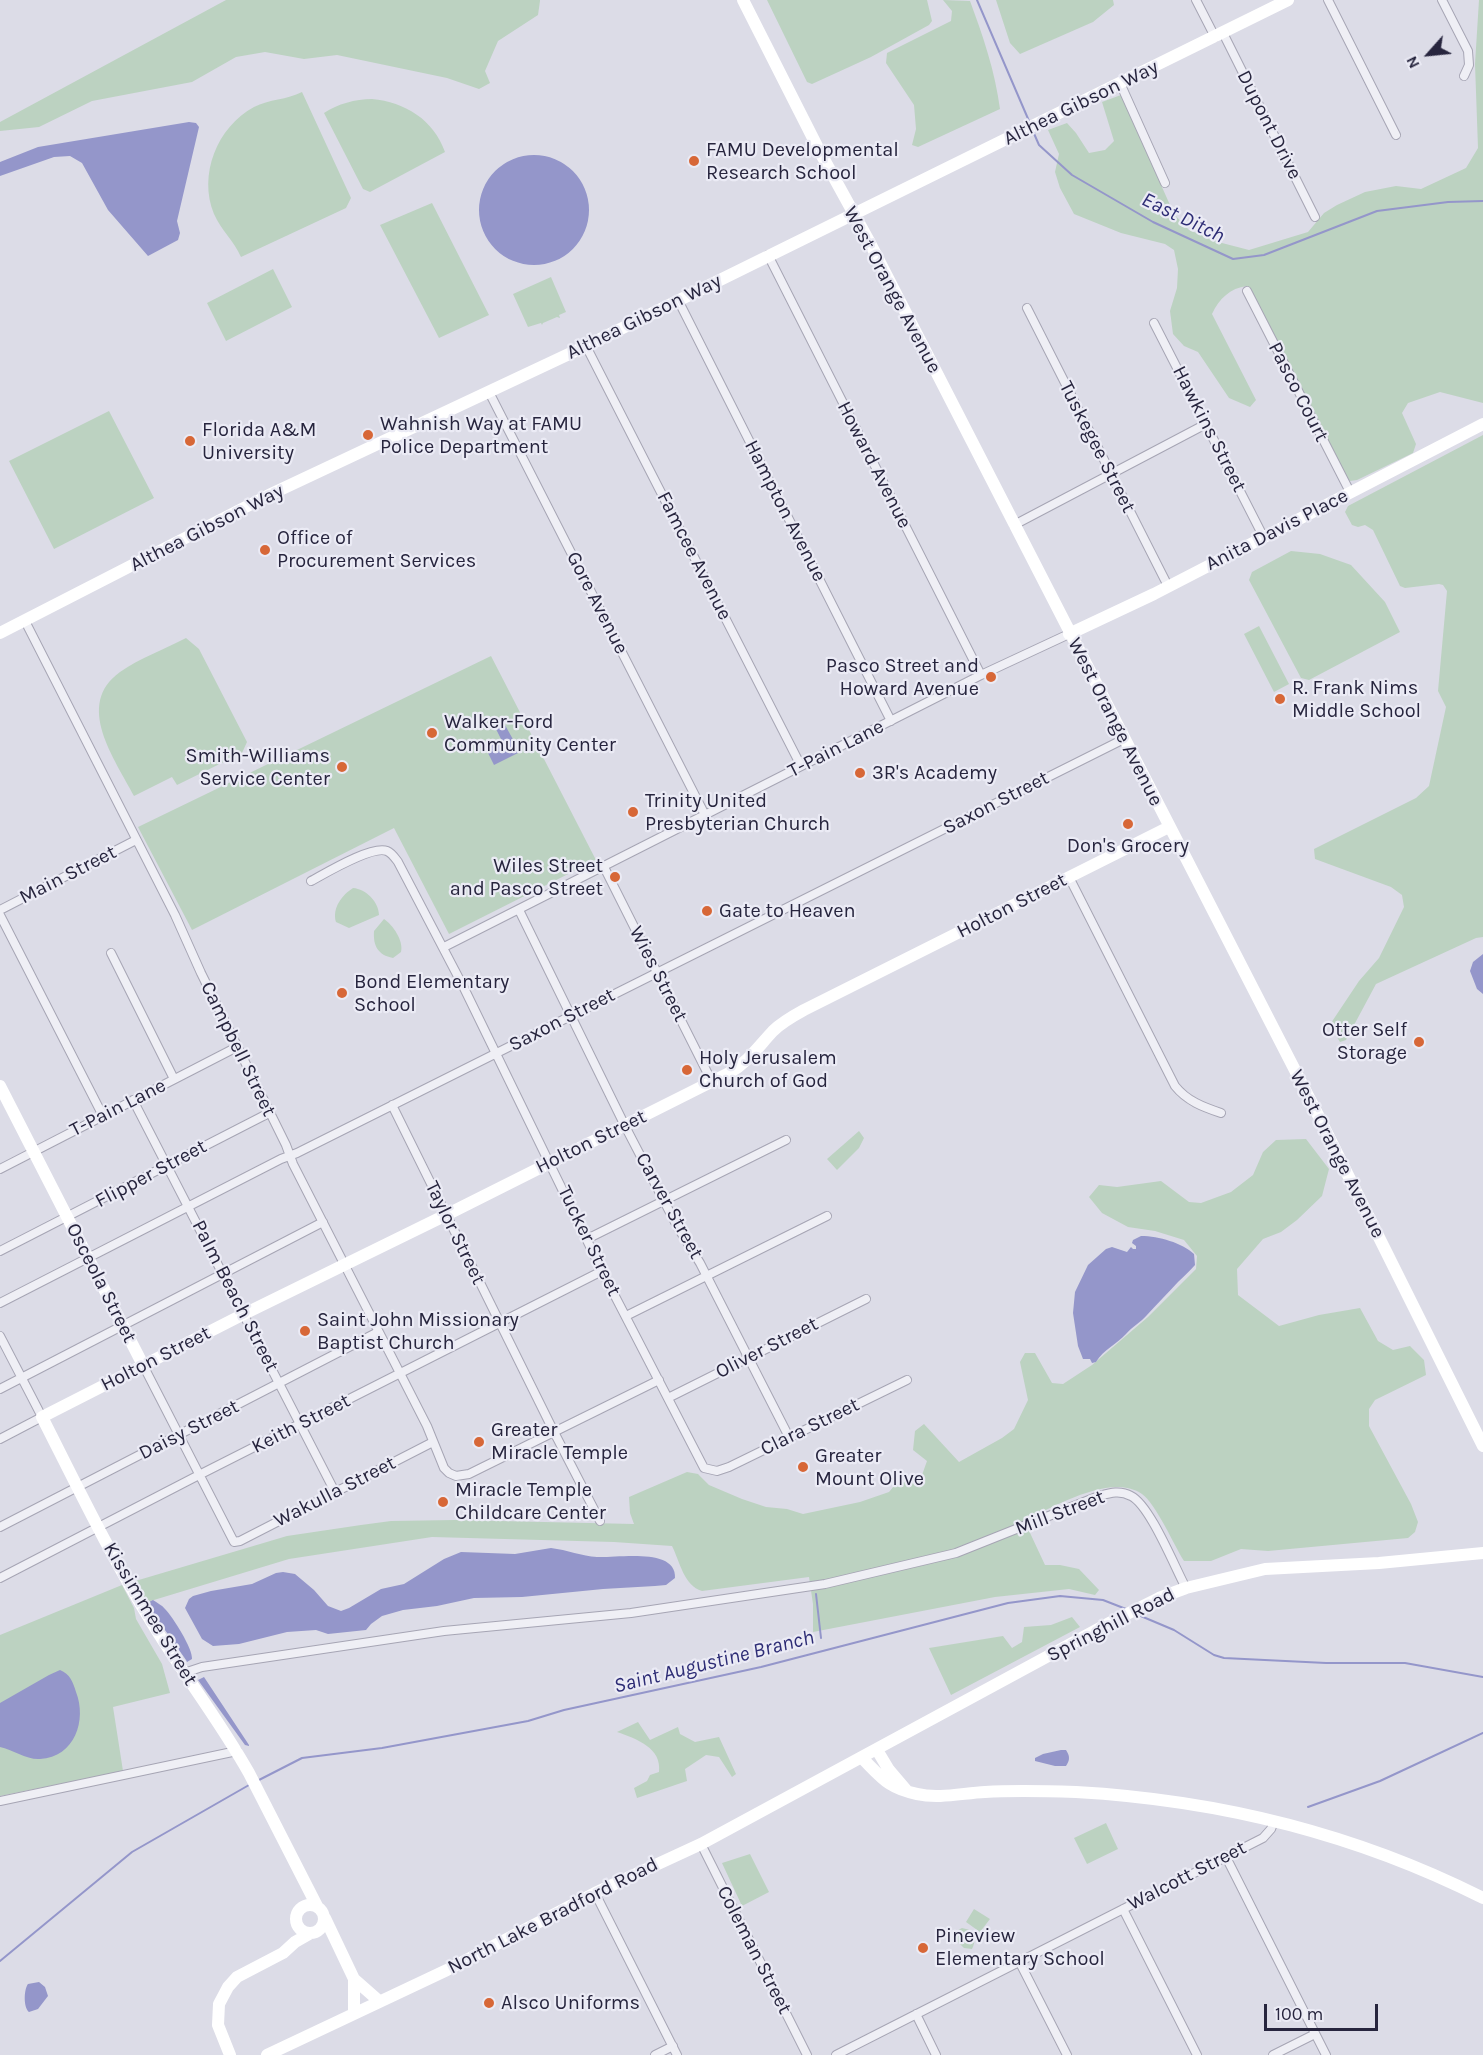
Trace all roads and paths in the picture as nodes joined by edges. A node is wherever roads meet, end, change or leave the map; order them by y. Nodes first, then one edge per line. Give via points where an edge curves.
1 (743, 0) edge
2 (1196, 0) edge
3 (1288, 0) edge
4 (1328, 0) edge
5 (1442, 0) edge
6 (1219, 35) junction
7 (1464, 76) dead end
8 (1120, 83) junction
9 (1396, 135) dead end
10 (1165, 183) dead end
11 (854, 215) junction
12 (1315, 217) dead end
13 (768, 255) junction
14 (1247, 291) dead end
15 (678, 300) junction
16 (1027, 308) dead end
17 (1154, 322) dead end
18 (586, 346) junction
19 (489, 392) junction
20 (1206, 424) junction
21 (1483, 424) edge
22 (1111, 474) junction
23 (1350, 492) junction
24 (1014, 525) junction
25 (1263, 536) junction
26 (1168, 586) junction
27 (25, 621) junction
28 (0, 633) edge
29 (1069, 634) junction
30 (981, 675) junction
31 (891, 721) junction
32 (1124, 739) junction
33 (801, 766) junction
34 (705, 815) junction
35 (1169, 827) junction
36 (136, 840) junction
37 (604, 867) junction
38 (1069, 877) junction
39 (311, 881) dead end
40 (0, 910) edge
41 (519, 910) junction
42 (0, 915) edge
43 (444, 947) junction
44 (111, 953) dead end
45 (658, 973) junction
46 (571, 1015) junction
47 (237, 1047) junction
48 (497, 1053) junction
49 (174, 1079) junction
50 (712, 1082) junction
51 (0, 1086) edge
52 (133, 1100) junction
53 (392, 1105) junction
54 (269, 1113) junction
55 (1221, 1113) dead end
56 (103, 1116) junction
57 (625, 1126) junction
58 (786, 1140) dead end
59 (34, 1151) junction
60 (290, 1156) junction
61 (550, 1162) junction
62 (167, 1165) junction
63 (0, 1169) edge
64 (664, 1201) junction
65 (188, 1205) junction
66 (446, 1215) junction
67 (827, 1216) dead end
68 (67, 1217) junction
69 (323, 1222) junction
70 (587, 1239) junction
71 (0, 1251) edge
72 (88, 1257) junction
73 (344, 1265) junction
74 (602, 1271) junction
75 (224, 1275) junction
76 (707, 1276) junction
77 (866, 1299) dead end
78 (0, 1302) edge
79 (244, 1314) junction
80 (626, 1316) junction
81 (499, 1323) junction
82 (123, 1326) junction
83 (378, 1332) junction
84 (0, 1336) edge
85 (749, 1357) junction
86 (143, 1365) junction
87 (399, 1374) junction
88 (22, 1378) junction
89 (659, 1380) junction
90 (907, 1380) dead end
91 (280, 1383) junction
92 (0, 1389) edge
93 (668, 1398) junction
94 (42, 1417) junction
95 (300, 1424) junction
96 (554, 1432) junction
97 (179, 1435) junction
98 (789, 1437) junction
99 (0, 1439) edge
100 (433, 1442) junction
101 (1483, 1446) edge
102 (712, 1471) joint
103 (199, 1475) junction
104 (78, 1487) junction
105 (335, 1492) junction
106 (600, 1521) dead end
107 (0, 1527) edge
108 (99, 1527) junction
109 (237, 1542) joint
110 (1483, 1549) edge
111 (1483, 1553) edge
112 (1469, 1555) junction
113 (0, 1578) edge
114 (1186, 1588) junction
115 (184, 1673) junction
116 (877, 1750) junction
117 (237, 1751) junction
118 (862, 1758) junction
119 (836, 1771) joint
120 (906, 1790) junction
121 (0, 1801) edge
122 (1274, 1821) junction
123 (701, 1844) junction
124 (1226, 1857) junction
125 (308, 1888) junction
126 (596, 1893) junction
127 (1483, 1898) edge
128 (316, 1906) junction
129 (302, 1907) junction
130 (1123, 1909) junction
131 (324, 1918) junction
132 (297, 1925) junction
133 (311, 1933) junction
134 (295, 1941) junction
135 (334, 1942) junction
136 (1019, 1961) junction
137 (354, 1978) junction
138 (379, 2001) junction
139 (354, 2013) junction
140 (916, 2014) junction
141 (1315, 2034) junction
142 (673, 2046) junction
143 (230, 2055) edge
144 (267, 2055) edge
145 (655, 2055) edge
146 (678, 2055) edge
147 (807, 2055) edge
148 (836, 2055) edge
149 (936, 2055) edge
150 (1067, 2055) edge
151 (1197, 2055) edge
152 (1274, 2055) edge
153 (1326, 2055) edge

1 - 11 street, West Orange Avenue
2 - 6 street, Dupont Drive
3 - 6 street, Althea Gibson Way
4 - 9 street
5 - 7 street via 1468,51 1469,65
6 - 8 street, Althea Gibson Way
6 - 12 street, Dupont Drive
8 - 10 street
8 - 11 street, Althea Gibson Way
11 - 13 street, Althea Gibson Way
11 - 24 street, West Orange Avenue
13 - 15 street, Althea Gibson Way
13 - 30 street, Howard Avenue
14 - 23 street, Pasco Court
15 - 18 street, Althea Gibson Way
15 - 31 street, Hampton Avenue
16 - 22 street, Tuskegee Street
17 - 20 street, Hawkins Street
18 - 19 street, Althea Gibson Way
18 - 33 street, Famcee Avenue
19 - 27 street, Althea Gibson Way via 274,493
19 - 34 street, Gore Avenue
20 - 22 street
20 - 25 street, Hawkins Street
21 - 23 street, Anita Davis Place
22 - 24 street
22 - 26 street, Tuskegee Street
23 - 25 street, Anita Davis Place
24 - 29 street, West Orange Avenue
25 - 26 street, Anita Davis Place
26 - 29 street, Anita Davis Place
27 - 28 street, Althea Gibson Way
27 - 36 street, Campbell Street
29 - 30 street, T-Pain Lane
29 - 32 street, West Orange Avenue
30 - 31 street, T-Pain Lane
31 - 33 street, T-Pain Lane
32 - 35 street, West Orange Avenue
32 - 45 street, Saxon Street
33 - 34 street, T-Pain Lane
34 - 37 street, T-Pain Lane
35 - 38 street, Holton Street
35 - 101 street, West Orange Avenue
36 - 40 street, Main Street
36 - 47 street, Campbell Street
37 - 41 street, T-Pain Lane
37 - 45 street, Wies Street
38 - 50 street, Holton Street via 804,1010 774,1031 748,1061
38 - 55 street via 1174,1086 1197,1104
39 - 43 street, Tucker Street via 377,850 390,852
41 - 43 street, T-Pain Lane
41 - 46 street, Carver Street
42 - 56 street
43 - 48 street, Tucker Street
44 - 49 street
45 - 46 street, Saxon Street
45 - 50 street, Wies Street
46 - 48 street, Saxon Street
46 - 57 street, Carver Street
47 - 49 street, T-Pain Lane
47 - 54 street, Campbell Street
48 - 53 street, Saxon Street
48 - 61 street, Tucker Street
49 - 52 street, T-Pain Lane
50 - 57 street, Holton Street
51 - 59 street, Osceola Street
52 - 56 street, T-Pain Lane
52 - 62 street, Palm Beach Street
53 - 60 street, Saxon Street
53 - 66 street, Taylor Street
54 - 60 street, Campbell Street
54 - 62 street, Flipper Street
56 - 59 street, T-Pain Lane
57 - 61 street, Holton Street
57 - 64 street, Carver Street
58 - 64 street
59 - 63 street, T-Pain Lane
59 - 68 street, Osceola Street
60 - 65 street, Saxon Street
60 - 69 street, Campbell Street
61 - 66 street, Holton Street
61 - 70 street, Tucker Street
62 - 65 street, Palm Beach Street
62 - 68 street, Flipper Street
64 - 70 street
64 - 76 street, Carver Street
65 - 72 street, Saxon Street
65 - 75 street, Palm Beach Street
66 - 73 street, Holton Street
66 - 81 street, Taylor Street
67 - 76 street
68 - 71 street, Flipper Street
68 - 72 street, Osceola Street
69 - 73 street, Campbell Street
69 - 75 street
70 - 74 street, Tucker Street
72 - 78 street, Saxon Street
72 - 82 street, Osceola Street
73 - 79 street, Holton Street
73 - 83 street, Campbell Street
74 - 80 street, Tucker Street
74 - 81 street, Keith Street
75 - 79 street, Palm Beach Street
75 - 82 street
76 - 80 street
76 - 85 street, Carver Street
77 - 85 street, Oliver Street
79 - 86 street, Holton Street
79 - 91 street, Palm Beach Street
80 - 89 street, Tucker Street
81 - 87 street, Keith Street
81 - 96 street, Taylor Street
82 - 86 street, Osceola Street
82 - 88 street
83 - 87 street, Campbell Street
83 - 91 street, Daisy Street
84 - 88 street, Kissimmee Street
85 - 93 street, Oliver Street
85 - 98 street, Carver Street
86 - 94 street, Holton Street
86 - 97 street, Osceola Street
87 - 95 street, Keith Street
87 - 100 street, Campbell Street
88 - 92 street
88 - 94 street, Kissimmee Street
89 - 93 street, Tucker Street
89 - 96 street
90 - 98 street, Clara Street
91 - 95 street, Palm Beach Street
91 - 97 street, Daisy Street
93 - 102 street, Tucker Street via 704,1468
94 - 99 street, Holton Street
94 - 104 street, Kissimmee Street
95 - 103 street, Keith Street
95 - 105 street, Palm Beach Street
96 - 100 street, Campbell Street via 459,1476 444,1468
96 - 106 street, Taylor Street
97 - 103 street, Osceola Street
97 - 104 street, Daisy Street
98 - 102 street, Clara Street via 729,1467
100 - 105 street, Wakulla Street
103 - 108 street, Keith Street
103 - 109 street, Osceola Street
104 - 107 street, Daisy Street
104 - 108 street, Kissimmee Street
105 - 109 street, Wakulla Street
108 - 113 street, Keith Street
108 - 115 street, Kissimmee Street
110 - 112 street
111 - 112 street, Springhill Road
112 - 114 street, Springhill Road via 1265,1569
114 - 115 street, Mill Street via 1147,1512 1136,1498 1124,1493 1099,1496 957,1553 791,1590 622,1614 437,1631
114 - 116 street, Springhill Road via 1111,1622
115 - 117 street, Kissimmee Street
116 - 118 street, Springhill Road
116 - 120 street
117 - 121 street
117 - 125 street, Kissimmee Street
118 - 119 street, Springhill Road
118 - 120 street via 892,1787
119 - 123 street, North Lake Bradford Road
120 - 122 street via 937,1796 999,1791 1103,1794 1188,1803
122 - 124 street, Walcott Street via 1267,1835
122 - 127 street via 1387,1856
123 - 126 street, North Lake Bradford Road
123 - 147 street, Coleman Street
124 - 130 street, Walcott Street
124 - 141 street
125 - 128 street, Kissimmee Street
125 - 129 street
126 - 138 street, North Lake Bradford Road
126 - 142 street
128 - 129 street
128 - 131 street
129 - 132 street via 296,1915
130 - 136 street, Walcott Street
130 - 151 street
131 - 133 street via 322,1928
131 - 135 street
132 - 133 street
132 - 134 street
133 - 134 street
133 - 135 street
134 - 143 street via 283,1953 237,1977 228,1987 219,2004 218,2025
135 - 137 street
136 - 140 street, Walcott Street
136 - 150 street
137 - 138 street
137 - 139 street
138 - 139 street, North Lake Bradford Road
139 - 144 street, North Lake Bradford Road
140 - 148 street, Walcott Street
140 - 149 street
141 - 152 street
141 - 153 street
142 - 145 street
142 - 146 street

